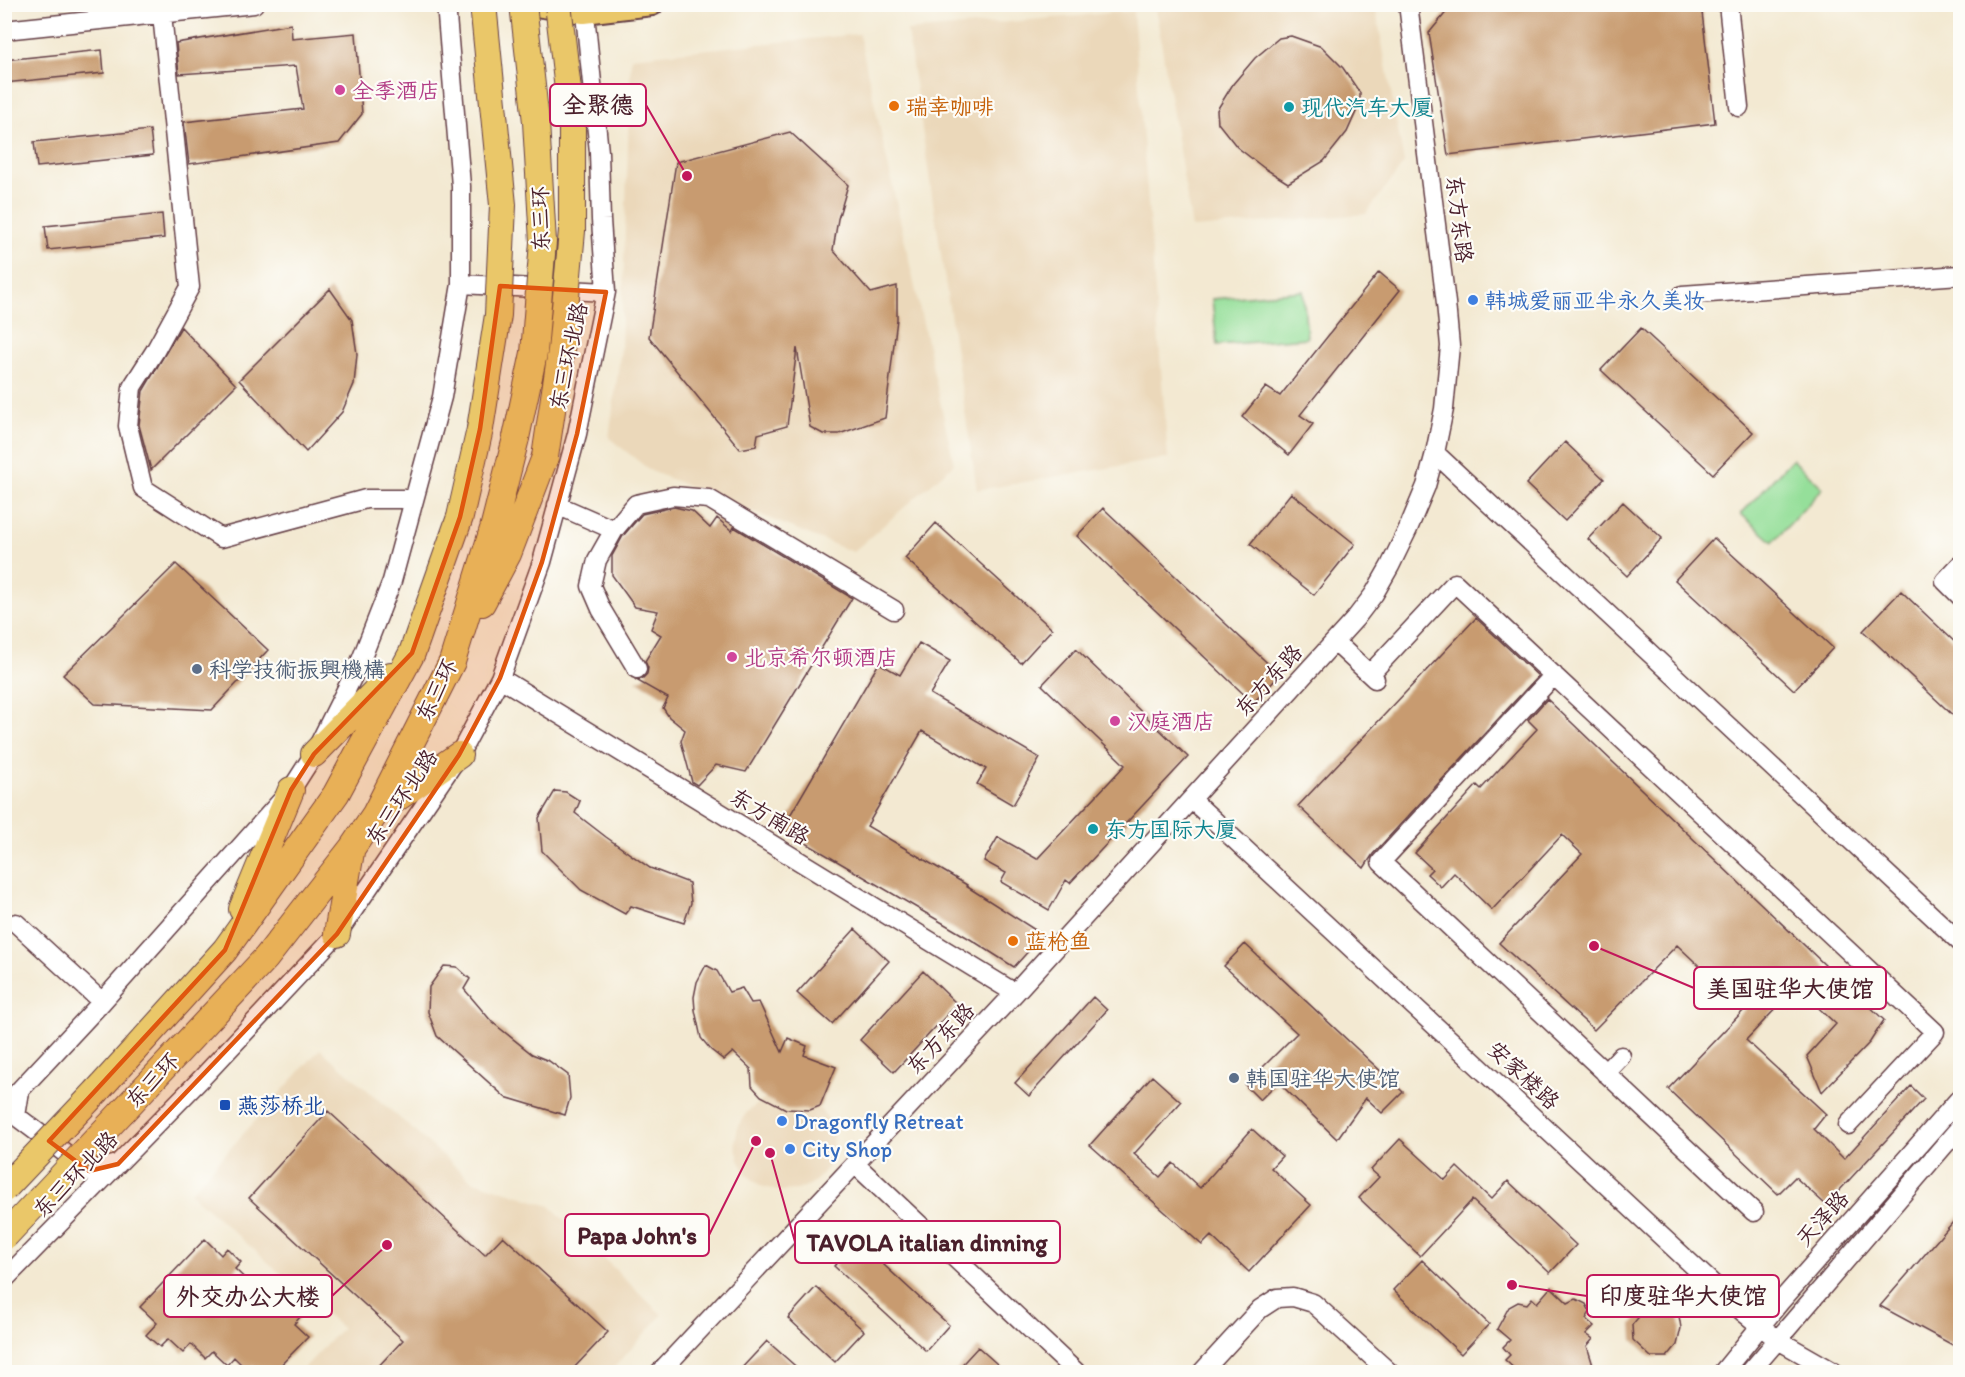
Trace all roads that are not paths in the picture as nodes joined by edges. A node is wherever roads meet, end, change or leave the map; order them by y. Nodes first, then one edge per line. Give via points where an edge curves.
1 (254, 4) edge
2 (446, 4) edge
3 (483, 4) edge
4 (523, 4) edge
5 (529, 4) edge
6 (558, 4) edge
7 (652, 4) edge
8 (1408, 4) edge
9 (1728, 4) edge
10 (584, 8) edge
11 (163, 9) edge
12 (4, 30) edge
13 (1738, 107) dead end
14 (1960, 275) edge
15 (461, 284) junction
16 (606, 292) junction
17 (1682, 295) dead end
18 (1435, 453) junction
19 (414, 499) junction
20 (557, 505) junction
21 (614, 530) junction
22 (1960, 565) edge
23 (1960, 596) edge
24 (894, 610) dead end
25 (1335, 642) junction
26 (412, 653) junction
27 (452, 662) junction
28 (637, 669) dead end
29 (1554, 675) junction
30 (500, 678) junction
31 (314, 754) junction
32 (459, 755) junction
33 (291, 790) junction
34 (1192, 800) junction
35 (375, 814) junction
36 (352, 848) junction
37 (16, 923) dead end
38 (337, 934) junction
39 (1960, 942) edge
40 (225, 950) junction
41 (1015, 993) junction
42 (102, 1002) junction
43 (1621, 1056) dead end
44 (1605, 1073) junction
45 (20, 1091) junction
46 (1960, 1098) edge
47 (4, 1107) edge
48 (1848, 1125) dead end
49 (1960, 1127) edge
50 (118, 1164) junction
51 (855, 1164) junction
52 (4, 1189) edge
53 (1754, 1212) dead end
54 (4, 1237) edge
55 (4, 1280) edge
56 (1761, 1326) junction
57 (1778, 1340) junction
58 (660, 1372) edge
59 (1076, 1372) edge
60 (1202, 1372) edge
61 (1389, 1372) edge
62 (1723, 1372) edge
63 (1750, 1372) edge
64 (1834, 1372) edge

1 - 11 street
2 - 15 street via 461,186
3 - 26 highway, 东三环, bridge via 503,205 498,315 480,429 460,517
4 - 27 highway, 东三环, bridge via 536,122 543,242 534,353 493,529
5 - 10 main road
6 - 27 highway, bridge via 572,124 572,231 561,351 545,457 508,554
7 - 10 main road
8 - 18 street, 东方东路 via 1450,346
9 - 13 street
10 - 16 street, 东三环北路 via 599,152
11 - 12 street
11 - 19 street via 190,287 132,387 128,426 143,488 221,538 366,499
14 - 17 street
15 - 16 street
15 - 19 street via 442,397
16 - 20 street, 东三环北路 via 577,434
18 - 25 street, 东方东路 via 1426,486 1390,566 1374,594
18 - 39 street
19 - 31 street via 392,581 360,660
20 - 21 street
20 - 30 street, 东三环北路 via 542,562
21 - 24 street via 636,504 673,496 710,499
21 - 28 street via 597,560 591,586
22 - 23 street via 1946,581
25 - 29 street via 1372,676 1455,583
25 - 34 street, 东方东路
26 - 31 highway
26 - 40 highway, 东三环 via 336,794
27 - 35 highway, 东三环
29 - 44 street via 1381,862
29 - 48 street via 1935,1032
30 - 32 street, 东三环北路
30 - 41 street, 东方南路
31 - 33 street
32 - 35 highway
32 - 38 street, 东三环北路
33 - 40 highway
33 - 42 street
34 - 41 street, 东方东路
34 - 56 street, 安家楼路
35 - 36 highway, 东三环
36 - 38 highway
36 - 54 highway, 东三环, bridge via 266,958
37 - 42 street
38 - 50 street, 东三环北路
40 - 52 highway, 东三环, bridge
41 - 51 street, 东方东路
42 - 45 street
43 - 44 street
44 - 53 street
45 - 47 street
45 - 50 street via 16,1116 88,1171
46 - 56 street, 天泽路
49 - 57 street, 天泽路
50 - 55 street, 东三环北路
51 - 58 street, 东方东路
51 - 59 street
56 - 57 street, 安家楼路
56 - 62 street, 天泽路
57 - 63 street, 天泽路
57 - 64 street, 安家楼路
60 - 61 street via 1260,1308 1278,1298 1293,1297 1313,1303

